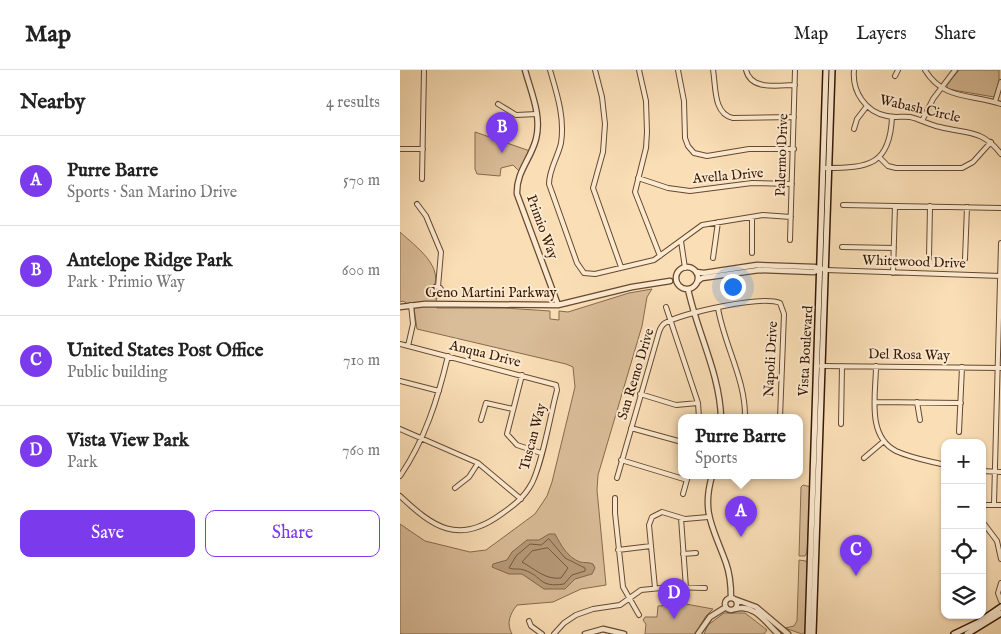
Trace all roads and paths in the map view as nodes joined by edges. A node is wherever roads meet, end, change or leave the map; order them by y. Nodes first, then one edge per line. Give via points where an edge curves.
1 (424, 70) edge
2 (525, 70) edge
3 (550, 70) edge
4 (595, 70) edge
5 (639, 70) edge
6 (678, 70) edge
7 (713, 70) edge
8 (746, 70) edge
9 (795, 70) edge
10 (826, 70) edge
11 (832, 70) edge
12 (854, 70) edge
13 (898, 70) edge
14 (925, 70) edge
15 (955, 70) edge
16 (894, 76) dead end
17 (1001, 82) edge
18 (795, 85) junction
19 (941, 89) junction
20 (995, 102) junction
21 (498, 104) dead end
22 (1001, 104) edge
23 (867, 106) junction
24 (537, 114) junction
25 (794, 117) junction
26 (892, 117) junction
27 (922, 121) junction
28 (854, 129) dead end
29 (991, 142) junction
30 (400, 149) edge
31 (423, 149) junction
32 (794, 149) junction
33 (1001, 154) edge
34 (880, 158) junction
35 (827, 168) junction
36 (638, 178) junction
37 (422, 179) dead end
38 (792, 184) junction
39 (417, 204) dead end
40 (843, 205) dead end
41 (895, 206) junction
42 (930, 206) junction
43 (967, 207) junction
44 (1001, 208) edge
45 (752, 217) junction
46 (791, 217) junction
47 (718, 222) junction
48 (790, 240) dead end
49 (680, 241) junction
50 (1001, 243) edge
51 (842, 247) dead end
52 (894, 248) junction
53 (752, 253) dead end
54 (660, 256) junction
55 (714, 258) dead end
56 (929, 258) dead end
57 (965, 259) dead end
58 (621, 267) junction
59 (685, 268) junction
60 (824, 270) junction
61 (696, 272) junction
62 (893, 273) junction
63 (676, 276) junction
64 (1000, 276) edge
65 (670, 281) junction
66 (698, 281) junction
67 (677, 284) junction
68 (688, 289) junction
69 (780, 303) joint
70 (437, 304) junction
71 (411, 305) junction
72 (558, 305) junction
73 (400, 307) edge
74 (666, 308) dead end
75 (718, 308) junction
76 (693, 315) junction
77 (671, 321) junction
78 (400, 344) edge
79 (408, 346) junction
80 (448, 356) junction
81 (819, 366) junction
82 (842, 366) junction
83 (876, 366) junction
84 (962, 367) junction
85 (999, 368) edge
86 (522, 375) junction
87 (400, 381) edge
88 (557, 384) joint
89 (439, 391) junction
90 (640, 394) junction
91 (876, 402) junction
92 (918, 402) junction
93 (998, 402) edge
94 (698, 403) junction
95 (961, 403) junction
96 (513, 409) junction
97 (699, 414) edge
98 (721, 414) edge
99 (745, 414) edge
100 (780, 414) edge
101 (481, 420) dead end
102 (920, 420) dead end
103 (841, 424) dead end
104 (631, 428) junction
105 (400, 429) edge
106 (959, 432) dead end
107 (421, 438) junction
108 (678, 441) edge
109 (884, 441) junction
110 (541, 453) junction
111 (864, 458) dead end
112 (621, 460) junction
113 (478, 463) junction
114 (941, 464) edge
115 (986, 471) edge
116 (995, 471) junction
117 (1001, 472) edge
118 (678, 475) edge
119 (400, 476) edge
120 (617, 478) dead end
121 (688, 479) edge
122 (711, 479) edge
123 (455, 488) dead end
124 (683, 494) dead end
125 (400, 496) edge
126 (615, 498) dead end
127 (521, 499) junction
128 (994, 504) junction
129 (986, 505) edge
130 (1001, 505) edge
131 (708, 517) junction
132 (681, 518) junction
133 (986, 527) edge
134 (651, 546) junction
135 (1000, 546) edge
136 (618, 550) junction
137 (696, 553) dead end
138 (683, 554) junction
139 (1001, 559) edge
140 (1001, 583) edge
141 (655, 588) junction
142 (686, 588) junction
143 (705, 588) dead end
144 (630, 598) junction
145 (733, 599) junction
146 (1001, 601) edge
147 (726, 607) junction
148 (1001, 607) edge
149 (735, 609) junction
150 (1001, 614) edge
151 (639, 616) dead end
152 (529, 621) dead end
153 (699, 633) edge
154 (542, 634) edge
155 (554, 634) edge
156 (585, 634) edge
157 (624, 634) edge
158 (778, 634) edge
159 (788, 634) edge
160 (808, 634) edge
161 (813, 634) edge
162 (954, 634) edge
163 (967, 634) edge

1 - 31 street
2 - 24 street, Primio Way
3 - 58 street via 562,125 549,184 578,263 586,274
4 - 58 street via 605,124 603,152 593,188
5 - 36 street via 646,102 647,132
6 - 32 street via 684,101 685,138 694,153 707,156 749,149
7 - 25 street via 718,106 726,116
8 - 18 street via 748,78 756,84
9 - 18 street, Palermo Drive
10 - 35 main road, Vista Boulevard
11 - 35 main road, Vista Boulevard
12 - 23 street, Wabash Circle via 855,87
13 - 16 street
14 - 19 street
15 - 19 street
17 - 20 street
18 - 25 street, Palermo Drive
19 - 20 street via 951,94
19 - 27 street
20 - 22 street
21 - 24 street via 518,116
23 - 26 street, Wabash Circle
23 - 28 street
24 - 72 street, Primio Way via 536,140 520,174 518,194
25 - 32 street, Palermo Drive
26 - 27 street, Wabash Circle via 911,117
26 - 34 street via 891,139
27 - 29 street, Wabash Circle via 973,133
29 - 33 street, Wabash Circle
29 - 34 street via 970,164 958,169 896,168 888,166
30 - 31 street
31 - 37 street
32 - 38 street, Palermo Drive
34 - 35 street via 861,167
35 - 60 main road, Vista Boulevard
36 - 38 street, Avella Drive via 690,191 752,183
36 - 54 street via 636,196
38 - 46 street, Palermo Drive
39 - 70 street via 426,216 440,250 438,287 433,291
40 - 41 street
41 - 42 street
41 - 52 street
42 - 43 street
42 - 56 street
43 - 44 street
43 - 57 street
45 - 46 street
45 - 47 street
45 - 53 street
46 - 48 street, Palermo Drive
47 - 49 street via 702,225
47 - 55 street
49 - 54 street
49 - 59 street
50 - 64 street
51 - 52 street
52 - 62 street
54 - 58 street via 648,262
59 - 61 street
59 - 63 street
60 - 61 street via 764,265
60 - 62 street, Whitewood Drive
60 - 66 street via 759,270
60 - 81 main road, Vista Boulevard
61 - 66 street
62 - 64 street, Whitewood Drive
63 - 65 street
63 - 67 street
64 - 85 street
65 - 67 street
65 - 72 street, Geno Martini Parkway
66 - 68 street
67 - 68 street
68 - 76 street
69 - 75 street, San Remo Drive via 766,300
69 - 100 street, Napoli Drive via 784,314
70 - 71 street, Geno Martini Parkway
70 - 72 street, Geno Martini Parkway
71 - 73 street, Geno Martini Parkway
71 - 79 street via 413,326
74 - 77 street
75 - 76 street, San Remo Drive
75 - 99 street via 720,324 741,384
76 - 77 street, San Remo Drive
76 - 98 street via 718,388
77 - 90 street, San Remo Drive via 659,332
77 - 94 street
78 - 79 street, Anqua Drive
79 - 80 street, Anqua Drive
80 - 86 street, Anqua Drive
80 - 89 street
81 - 82 street, Del Rosa Way
81 - 160 main road, Vista Boulevard
81 - 161 main road, Vista Boulevard
82 - 83 street, Del Rosa Way
82 - 103 street
83 - 84 street, Del Rosa Way
83 - 91 street
84 - 85 street, Del Rosa Way
84 - 95 street
85 - 93 street
86 - 88 street, Anqua Drive
86 - 96 street
87 - 89 street
88 - 110 street, Tuscan Way
89 - 107 street
90 - 94 street via 676,405
90 - 104 street, San Remo Drive
91 - 92 street
91 - 109 street via 876,425
92 - 95 street
92 - 102 street
93 - 116 street
94 - 97 street
95 - 106 street
96 - 101 street via 484,403
96 - 110 street via 507,437 520,447
104 - 108 street
104 - 112 street, San Remo Drive
105 - 107 street
107 - 113 street
107 - 119 street
109 - 111 street
109 - 114 street via 900,452
110 - 127 street, Tuscan Way via 533,480
112 - 118 street
112 - 120 street, San Remo Drive
113 - 123 street via 469,477
113 - 127 street
115 - 116 street
116 - 117 street
116 - 128 street
121 - 124 street
122 - 131 street via 707,498
125 - 127 street, Tuscan Way via 427,521 462,531 484,526
126 - 136 street
128 - 129 street
128 - 130 street
131 - 132 street
131 - 145 street via 728,568
132 - 134 street via 662,512 651,514
132 - 138 street
133 - 135 street
134 - 136 street
134 - 141 street
135 - 139 street
136 - 144 street via 622,587
137 - 138 street
138 - 142 street
140 - 146 street via 998,593
141 - 142 street
141 - 144 street via 639,590
142 - 143 street
144 - 151 street
144 - 155 street via 620,605 576,615
145 - 147 street via 727,600
145 - 149 street
145 - 159 street via 757,607
147 - 149 street
147 - 153 street via 710,617
148 - 162 main road
149 - 158 street via 753,611
150 - 163 main road
152 - 154 street
156 - 157 street via 603,629

